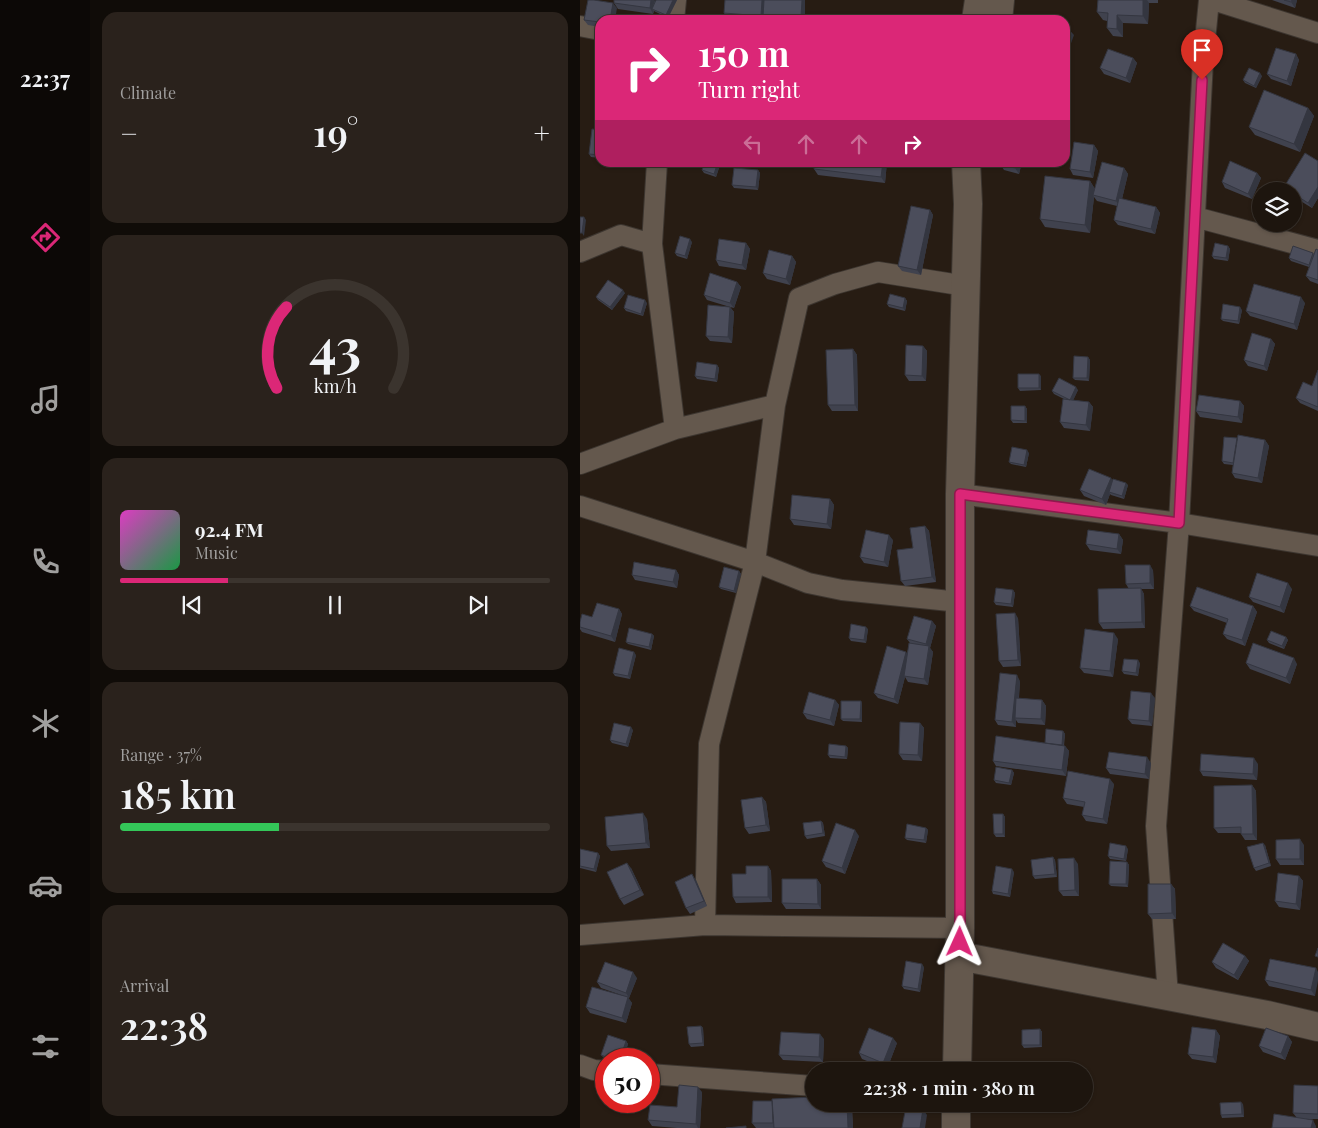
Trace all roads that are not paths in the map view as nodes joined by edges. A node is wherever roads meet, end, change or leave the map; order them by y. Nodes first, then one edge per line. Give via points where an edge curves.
1 (676, 0) edge
2 (979, 0) edge
3 (1000, 0) edge
4 (1209, 0) edge
5 (1213, 0) edge
6 (674, 15) edge
7 (977, 15) edge
8 (998, 15) edge
9 (580, 26) edge
10 (595, 29) edge
11 (1318, 33) edge
12 (657, 167) edge
13 (966, 167) edge
14 (976, 167) edge
15 (968, 204) junction
16 (1195, 217) junction
17 (652, 244) junction
18 (1318, 250) edge
19 (580, 252) edge
20 (966, 286) junction
21 (775, 405) junction
22 (674, 429) junction
23 (580, 464) edge
24 (960, 494) junction
25 (580, 506) edge
26 (1179, 523) junction
27 (1318, 546) edge
28 (755, 562) junction
29 (960, 602) junction
30 (705, 925) junction
31 (960, 928) junction
32 (580, 935) edge
33 (959, 956) junction
34 (1168, 996) junction
35 (1318, 1027) edge
36 (957, 1062) edge
37 (580, 1065) edge
38 (595, 1070) edge
39 (660, 1075) edge
40 (805, 1085) edge
41 (956, 1112) edge
42 (956, 1128) edge

1 - 6 street
2 - 7 main road
3 - 8 main road
4 - 16 street
5 - 11 street
9 - 10 street
12 - 17 street
13 - 15 main road
14 - 15 main road
15 - 20 main road
16 - 18 street
16 - 26 street
17 - 19 street via 621,235
17 - 22 street
20 - 21 street via 878,272 799,298
20 - 24 main road
21 - 22 street
21 - 28 street
22 - 23 street
24 - 26 street
24 - 29 main road
25 - 28 street
26 - 27 street
26 - 34 street via 1156,826
28 - 29 street via 808,583
28 - 30 street via 709,744
29 - 31 main road
30 - 31 street
30 - 32 street
31 - 33 main road
33 - 34 main road
33 - 36 main road
34 - 35 main road
37 - 38 street
39 - 40 street
41 - 42 main road

